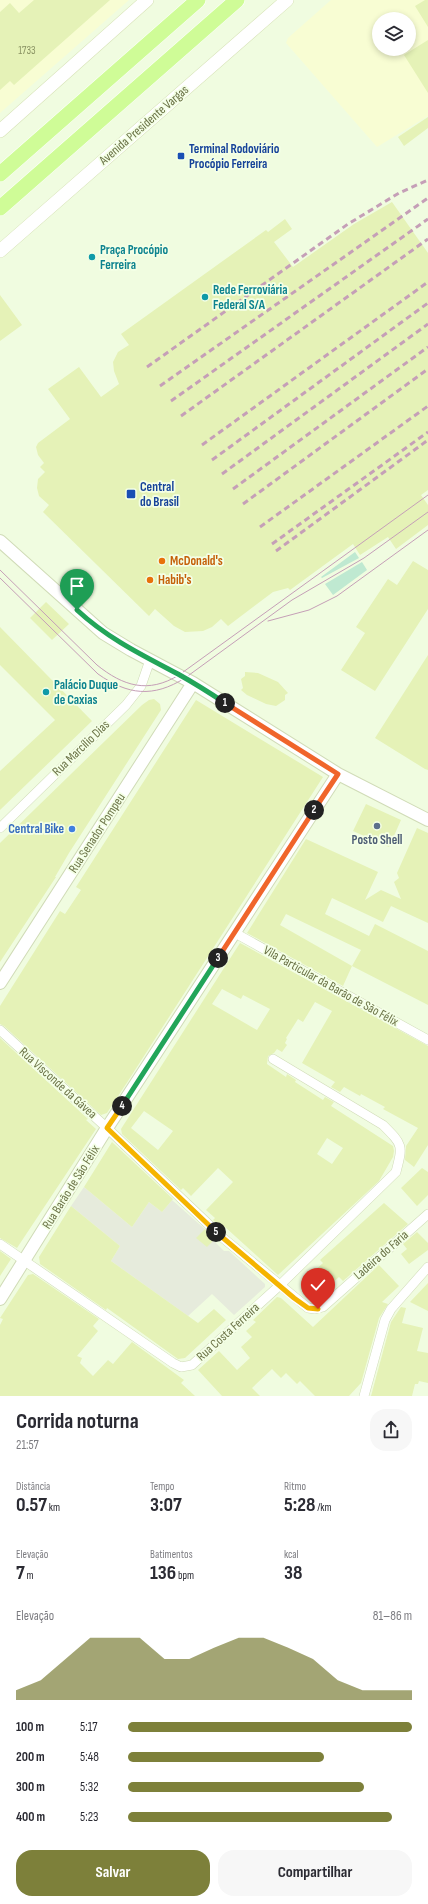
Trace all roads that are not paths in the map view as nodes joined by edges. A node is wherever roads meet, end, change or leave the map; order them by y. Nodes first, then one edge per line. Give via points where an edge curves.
1 (147, 0) edge
2 (198, 0) edge
3 (237, 0) edge
4 (287, 0) edge
5 (0, 131) edge
6 (0, 174) edge
7 (0, 208) edge
8 (1, 249) edge
9 (0, 541) edge
10 (150, 660) junction
11 (193, 683) junction
12 (338, 774) junction
13 (428, 820) edge
14 (0, 828) edge
15 (234, 933) junction
16 (0, 983) edge
17 (0, 1030) edge
18 (428, 1040) edge
19 (273, 1059) dead end
20 (107, 1128) junction
21 (428, 1214) edge
22 (0, 1244) edge
23 (24, 1261) junction
24 (428, 1267) edge
25 (279, 1286) junction
26 (0, 1299) edge
27 (314, 1309) joint
28 (364, 1396) edge

1 - 5 main road
2 - 6 main road
3 - 7 main road
4 - 8 main road, Avenida Presidente Vargas
9 - 10 street via 91,623
10 - 11 street
10 - 14 street, Rua Marcílio Dias via 141,686 126,705
11 - 12 street
11 - 16 street, Rua Senador Pompeu
12 - 13 street
12 - 15 street, Rua Barão de São Félix
15 - 18 street, Vila Particular da Barão de São Félix
15 - 20 street, Rua Barão de São Félix
17 - 20 street, Rua Visconde da Gávea
19 - 25 street, Rua Costa Ferreira via 383,1125 398,1140 401,1147 396,1172
20 - 23 street, Rua Barão de São Félix
20 - 25 street, Rua Visconde da Gávea via 223,1238
21 - 27 street, Ladeira do Faria via 323,1307
22 - 23 street, Rua Costa Ferreira
23 - 25 street, Rua Costa Ferreira via 181,1367 192,1364
23 - 26 street, Rua Barão de São Félix
24 - 28 street via 391,1309 385,1320
25 - 27 street, Rua Visconde da Gávea via 308,1308

